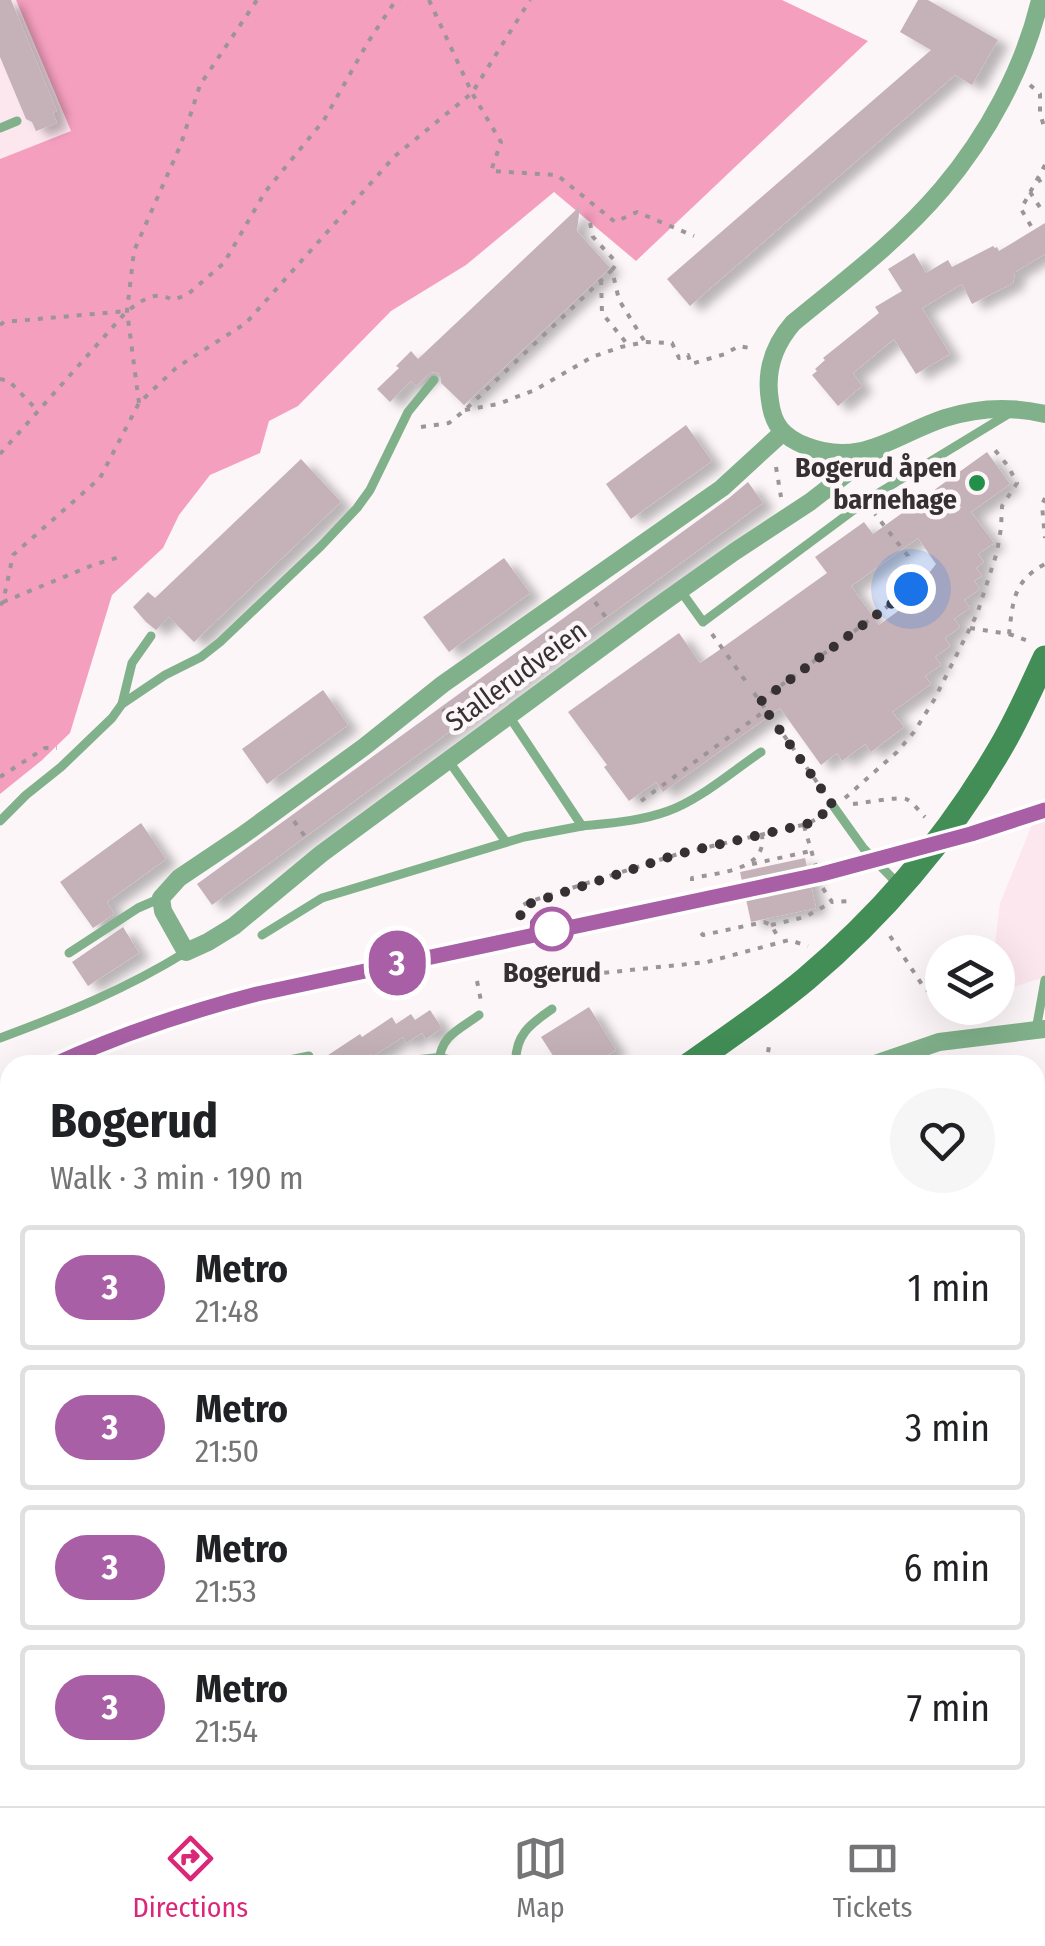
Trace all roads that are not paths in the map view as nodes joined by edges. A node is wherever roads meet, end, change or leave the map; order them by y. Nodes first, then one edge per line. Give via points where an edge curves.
1 (1040, 0) edge
2 (17, 122) dead end
3 (0, 128) edge
4 (434, 380) dead end
5 (1017, 409) junction
6 (1045, 414) edge
7 (776, 438) junction
8 (881, 447) junction
9 (680, 590) junction
10 (151, 636) dead end
11 (1037, 650) edge
12 (122, 704) junction
13 (509, 716) junction
14 (761, 752) dead end
15 (448, 760) junction
16 (834, 807) road end
17 (0, 821) edge
18 (582, 826) junction
19 (506, 842) junction
20 (900, 886) junction
21 (162, 898) junction
22 (262, 935) dead end
23 (186, 952) junction
24 (69, 953) dead end
25 (1045, 980) edge
26 (552, 1010) dead end
27 (478, 1015) dead end
28 (1041, 1029) edge
29 (0, 1038) edge
30 (444, 1055) edge
31 (515, 1055) edge
32 (703, 1055) edge
33 (902, 1055) edge

1 - 7 street via 1000,102 942,190 780,337 768,386
2 - 3 lane
4 - 12 lane via 402,425 370,490 321,546 220,642
5 - 6 street, Stallerudveien
5 - 8 street, Stallerudveien via 945,418
5 - 9 lane via 865,502 703,622
7 - 8 street, Stallerudveien via 838,454
7 - 21 street, Stallerudveien via 722,488 442,684 179,878
8 - 9 street, Stallerudveien
9 - 13 street, Stallerudveien
10 - 12 lane via 132,663
11 - 20 main road via 1003,744
12 - 17 lane
13 - 15 street, Stallerudveien
13 - 18 lane
14 - 18 lane via 669,811
15 - 19 lane
15 - 23 street, Stallerudveien via 234,926
16 - 20 lane
18 - 19 lane
19 - 22 lane via 322,898
20 - 32 main road via 804,980
21 - 23 street
21 - 24 lane
23 - 29 lane, Stallerudveien via 78,1010
25 - 28 lane
26 - 31 lane via 527,1026
27 - 30 lane via 443,1043
28 - 33 street via 940,1042

